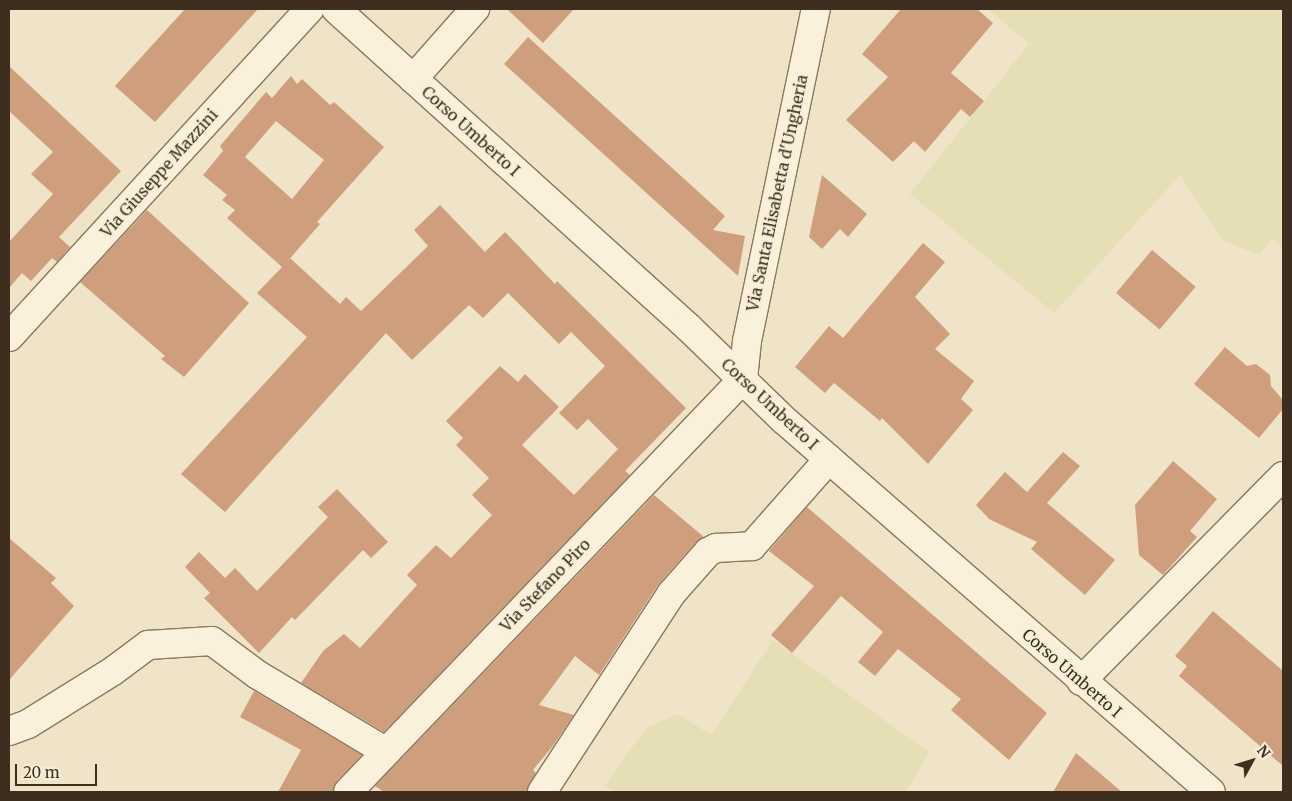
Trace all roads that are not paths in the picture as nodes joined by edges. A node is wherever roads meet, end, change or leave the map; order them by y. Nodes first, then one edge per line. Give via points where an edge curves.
1 (310, 9) edge
2 (336, 9) edge
3 (476, 9) edge
4 (816, 9) edge
5 (413, 79) junction
6 (9, 337) edge
7 (743, 379) junction
8 (829, 459) junction
9 (1282, 481) edge
10 (1081, 682) junction
11 (9, 731) edge
12 (385, 751) junction
13 (348, 792) edge
14 (542, 792) edge
15 (1211, 792) edge

1 - 6 street, Via Giuseppe Mazzini
2 - 5 street, Corso Umberto I
3 - 5 street
4 - 7 street, Via Santa Elisabetta d'Ungheria via 748,332
5 - 7 street, Corso Umberto I
7 - 8 street, Corso Umberto I
7 - 12 street, Via Stefano Piro
8 - 10 street, Corso Umberto I
8 - 14 street via 752,546 716,548 708,552 671,594
9 - 10 street
10 - 15 street, Corso Umberto I
11 - 12 street via 28,724 148,645 212,641 258,675
12 - 13 street, Via Stefano Piro

